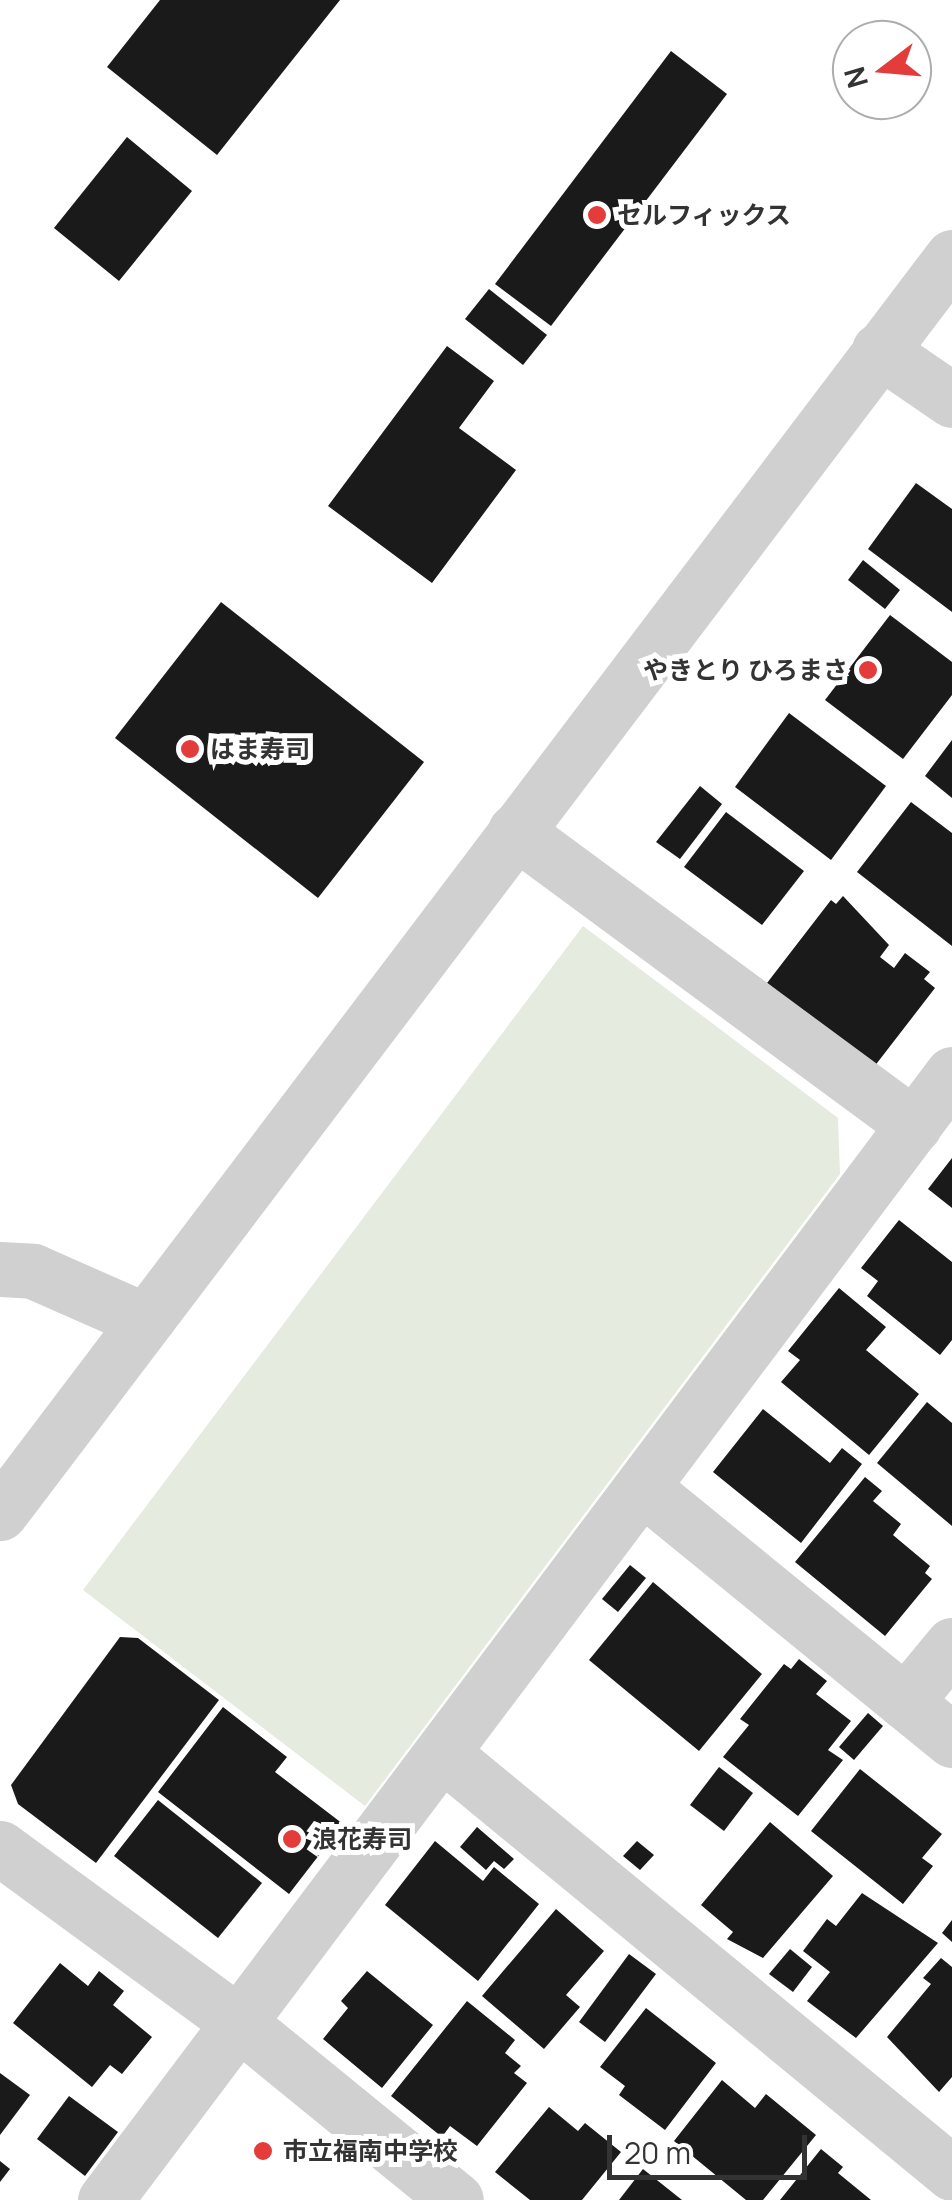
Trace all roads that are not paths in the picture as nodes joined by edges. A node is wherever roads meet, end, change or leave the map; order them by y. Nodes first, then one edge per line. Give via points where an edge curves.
1 (952, 257) edge
2 (880, 350) junction
3 (952, 400) edge
4 (515, 831) junction
5 (952, 1074) edge
6 (914, 1125) junction
7 (0, 1269) edge
8 (142, 1319) junction
9 (643, 1488) junction
10 (0, 1514) edge
11 (952, 1646) edge
12 (905, 1702) junction
13 (952, 1740) edge
14 (442, 1753) junction
15 (0, 1848) edge
16 (238, 2022) junction
17 (952, 2173) edge
18 (105, 2200) edge
19 (456, 2200) edge

1 - 2 street
2 - 3 street
2 - 4 street
4 - 6 street
4 - 8 street
5 - 6 street
6 - 9 street
7 - 8 street via 33,1271
8 - 10 street
9 - 12 street
9 - 14 street
11 - 12 street
12 - 13 street
14 - 16 street
14 - 17 street
15 - 16 street
16 - 18 street
16 - 19 street

